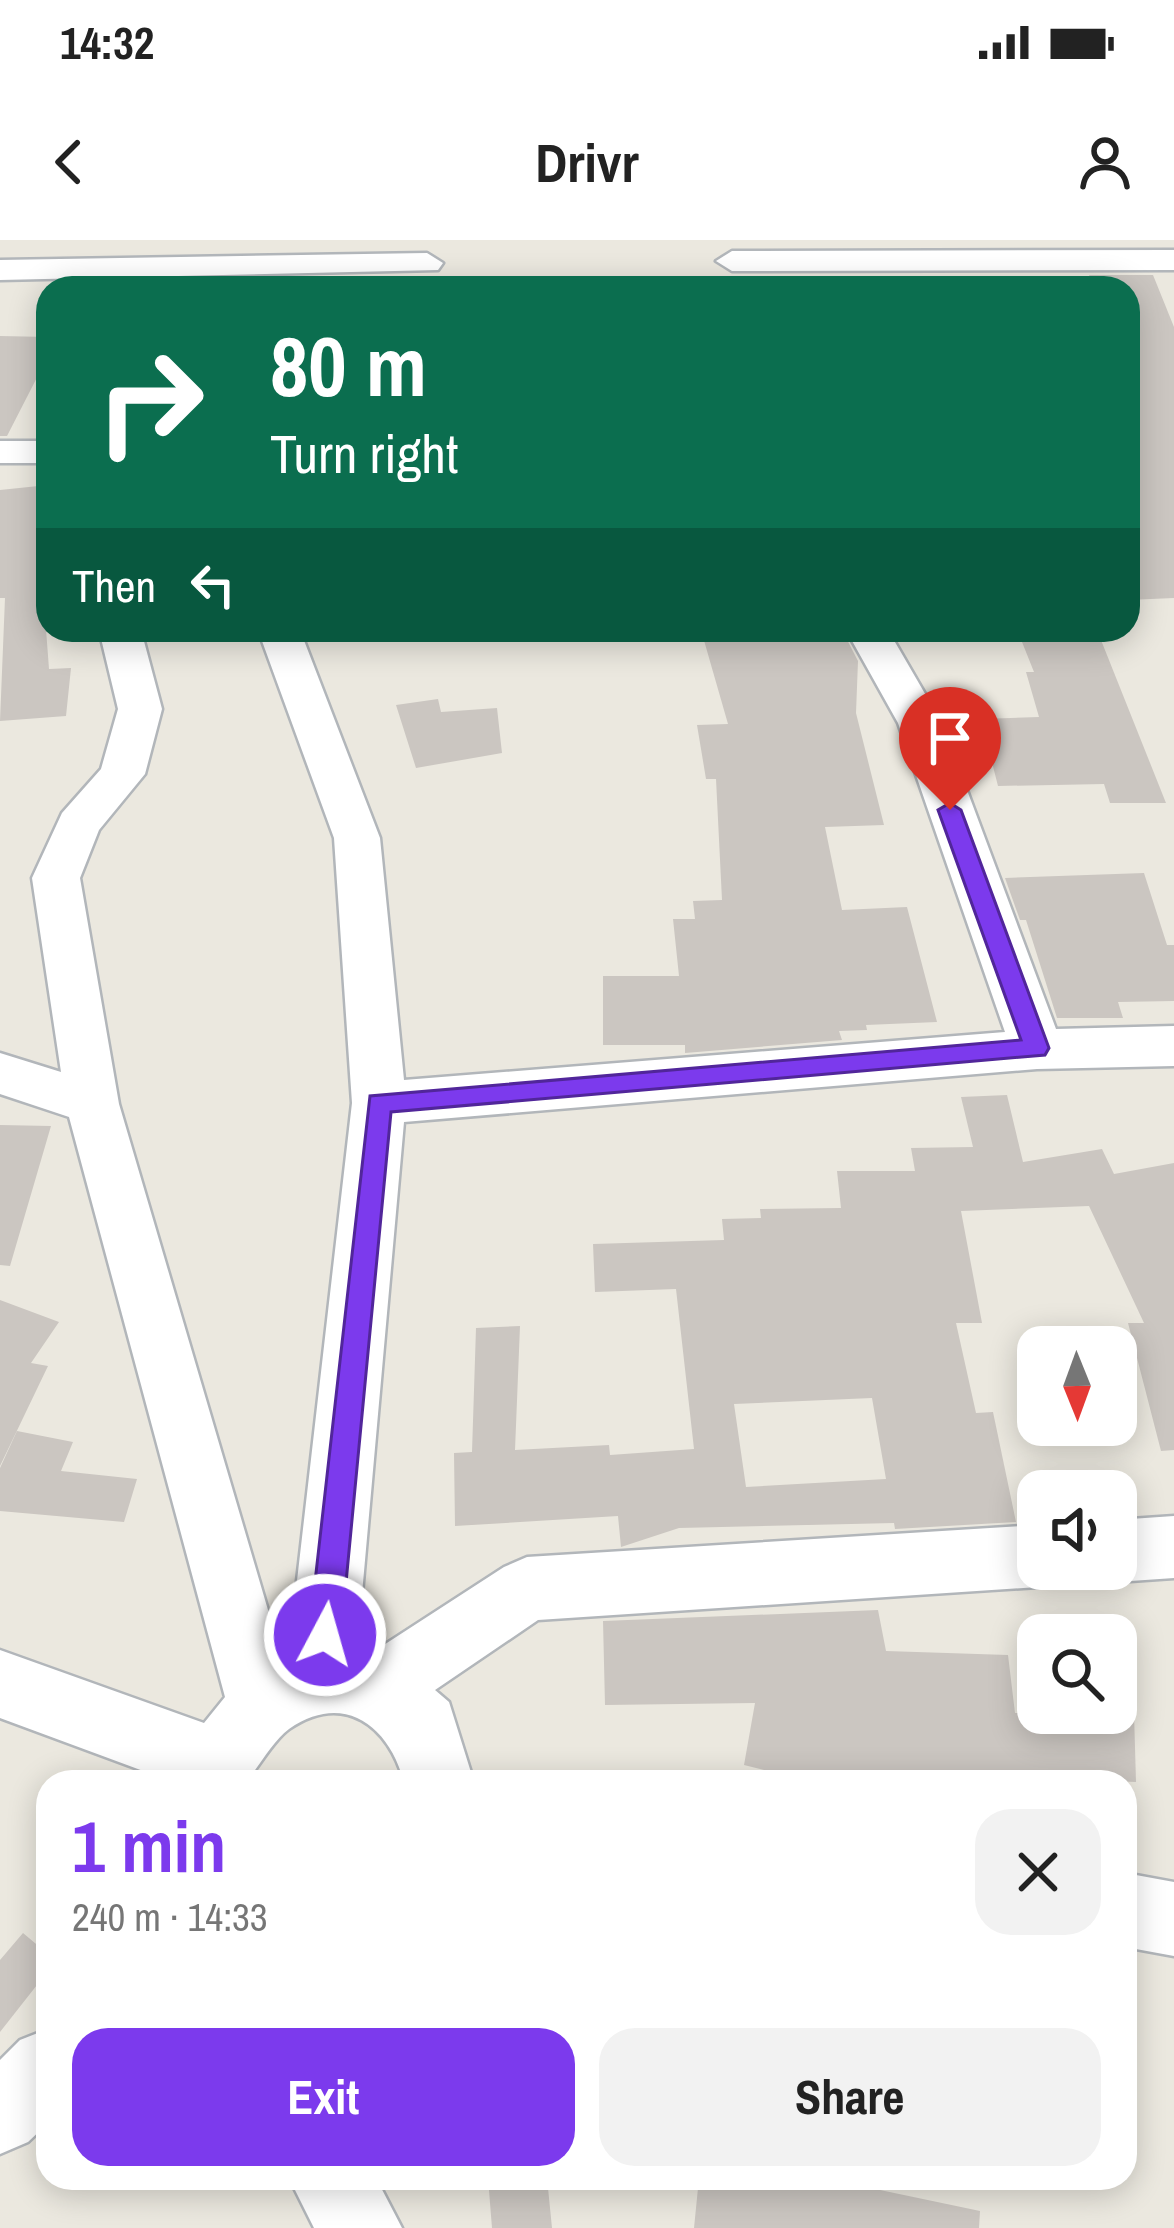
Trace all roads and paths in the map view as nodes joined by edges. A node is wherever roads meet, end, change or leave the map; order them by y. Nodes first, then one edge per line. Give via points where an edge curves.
1 (1174, 260) edge
2 (736, 263) edge
3 (426, 264) edge
4 (172, 266) edge
5 (0, 270) edge
6 (0, 452) edge
7 (36, 452) edge
8 (123, 642) edge
9 (284, 642) edge
10 (874, 642) edge
11 (1174, 1046) edge
12 (1036, 1048) junction
13 (0, 1073) edge
14 (380, 1103) junction
15 (92, 1104) junction
16 (1174, 1547) edge
17 (1137, 1550) edge
18 (1017, 1557) edge
19 (0, 1684) edge
20 (321, 1691) junction
21 (212, 1770) edge
22 (220, 1770) edge
23 (436, 1770) edge
24 (1137, 1912) edge
25 (1174, 1919) edge
26 (36, 2080) edge
27 (0, 2114) edge
28 (316, 2190) edge
29 (336, 2190) edge
30 (318, 2228) edge
31 (361, 2228) edge

1 - 2 street
3 - 4 street
4 - 5 street
6 - 7 street
8 - 15 street via 140,709 122,774 78,824 56,878
9 - 14 street via 357,838
10 - 12 street via 920,723
11 - 12 street
12 - 14 street
13 - 15 street
14 - 20 street
15 - 20 street
16 - 17 street
18 - 20 street via 527,1589
19 - 21 street
20 - 22 street
20 - 23 street via 424,1726
24 - 25 street
26 - 27 street
28 - 30 street
29 - 31 street

